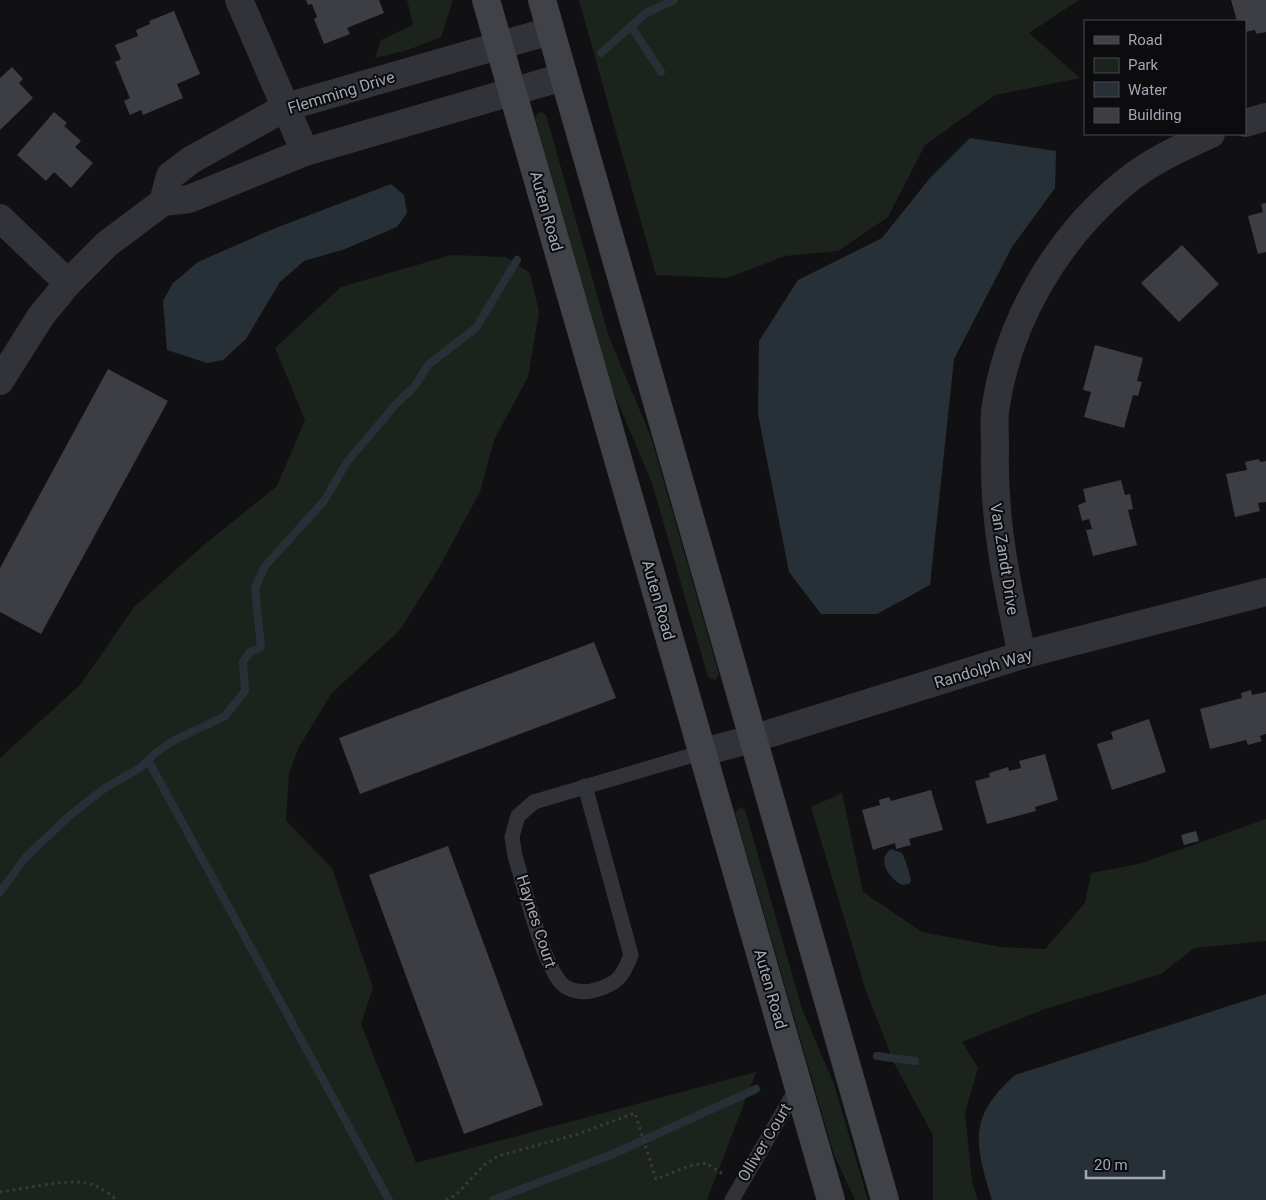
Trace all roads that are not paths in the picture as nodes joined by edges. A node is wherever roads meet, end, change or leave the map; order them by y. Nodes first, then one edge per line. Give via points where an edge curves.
1 (239, 0) edge
2 (486, 0) edge
3 (542, 0) edge
4 (550, 31) junction
5 (499, 45) junction
6 (563, 77) junction
7 (513, 91) junction
8 (286, 107) junction
9 (1266, 117) edge
10 (1246, 123) edge
11 (1209, 135) edge
12 (305, 152) junction
13 (163, 202) junction
14 (0, 218) edge
15 (68, 283) junction
16 (0, 381) edge
17 (1266, 592) edge
18 (1022, 655) junction
19 (752, 739) junction
20 (703, 752) junction
21 (585, 786) junction
22 (798, 1086) junction
23 (732, 1200) edge
24 (831, 1200) edge
25 (885, 1200) edge

1 - 8 street
2 - 5 street, Auten Road
3 - 4 street
4 - 5 street, Flemming Drive
4 - 6 street
5 - 7 street, Auten Road
5 - 8 street, Flemming Drive
6 - 7 street
6 - 19 street
7 - 12 street
7 - 20 street, Auten Road
8 - 12 street
8 - 13 street, Flemming Drive via 191,160 170,176
9 - 10 street
11 - 18 street, Van Zandt Drive via 1170,153 1123,184 1082,224 1050,265 1024,315 1008,356 995,412 994,486 1000,546
12 - 13 street via 189,199
13 - 15 street via 107,244
14 - 15 street
15 - 16 street via 41,316
17 - 18 street, Randolph Way
18 - 19 street, Randolph Way
19 - 20 street, Randolph Way
19 - 25 street
20 - 21 lane, Haynes Court
20 - 22 street, Auten Road
21 - 21 lane, Haynes Court via 534,802 518,816 512,837 549,967 565,987 588,992 612,986 625,972 631,955
22 - 23 lane, Olliver Court
22 - 24 street, Auten Road

